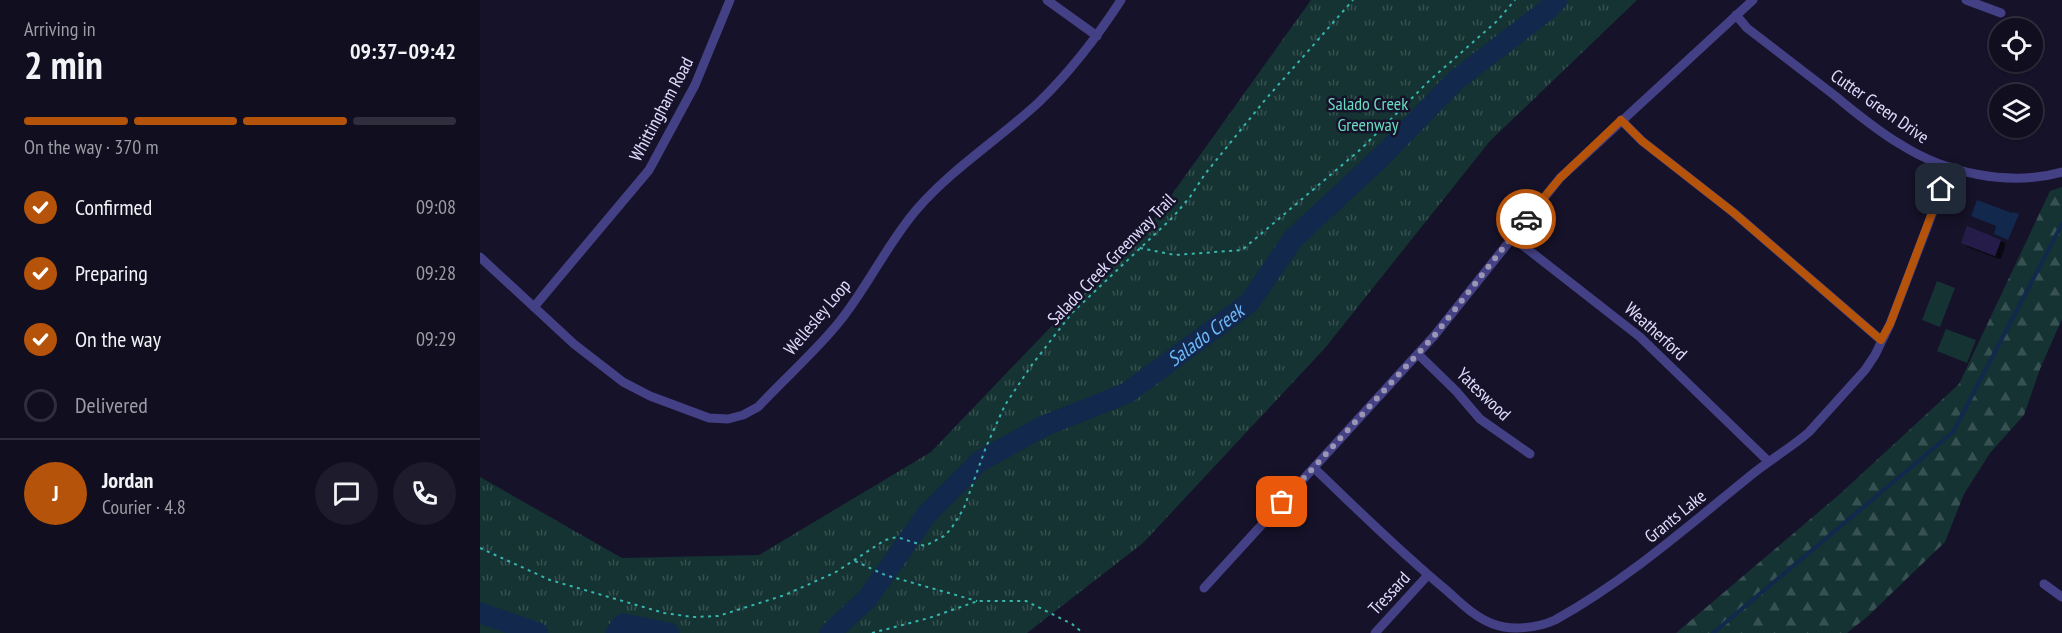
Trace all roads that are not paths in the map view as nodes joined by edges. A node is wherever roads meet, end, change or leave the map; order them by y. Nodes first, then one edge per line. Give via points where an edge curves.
1 (730, 0) edge
2 (1047, 0) edge
3 (1121, 0) edge
4 (1753, 0) edge
5 (1966, 0) edge
6 (2001, 14) dead end
7 (1736, 15) junction
8 (1096, 36) junction
9 (1621, 120) junction
10 (1950, 167) junction
11 (2062, 172) edge
12 (1512, 237) junction
13 (480, 257) edge
14 (534, 307) junction
15 (1881, 340) junction
16 (1418, 354) junction
17 (1530, 454) dead end
18 (1768, 461) junction
19 (1314, 468) junction
20 (1428, 575) junction
21 (2044, 584) dead end
22 (1204, 588) dead end
23 (2062, 597) edge
24 (1375, 633) edge

1 - 14 street, Whittingham Road via 695,85 649,170
2 - 8 street
3 - 8 street, Wellesley Loop
4 - 7 street
5 - 6 street
7 - 9 street
7 - 10 street, Cutter Green Drive via 1747,28 1881,131 1921,156
8 - 14 street, Wellesley Loop via 1038,103 918,207 840,321 758,407 743,415 709,418 650,396 602,367
9 - 12 street via 1560,178
9 - 15 street
10 - 11 street, Cutter Green Drive via 1986,176 2033,177
10 - 15 street, Grants Lake
12 - 16 street
12 - 18 street, Weatherford via 1634,332
13 - 14 street, Wellesley Loop
15 - 18 street, Grants Lake via 1865,370 1809,432
16 - 17 street, Yateswood via 1480,419
16 - 19 street
18 - 20 street, Grants Lake via 1614,585 1546,624 1510,628 1495,625 1479,618
19 - 20 street, Grants Lake
19 - 22 street
20 - 24 street, Tressard
21 - 23 street

